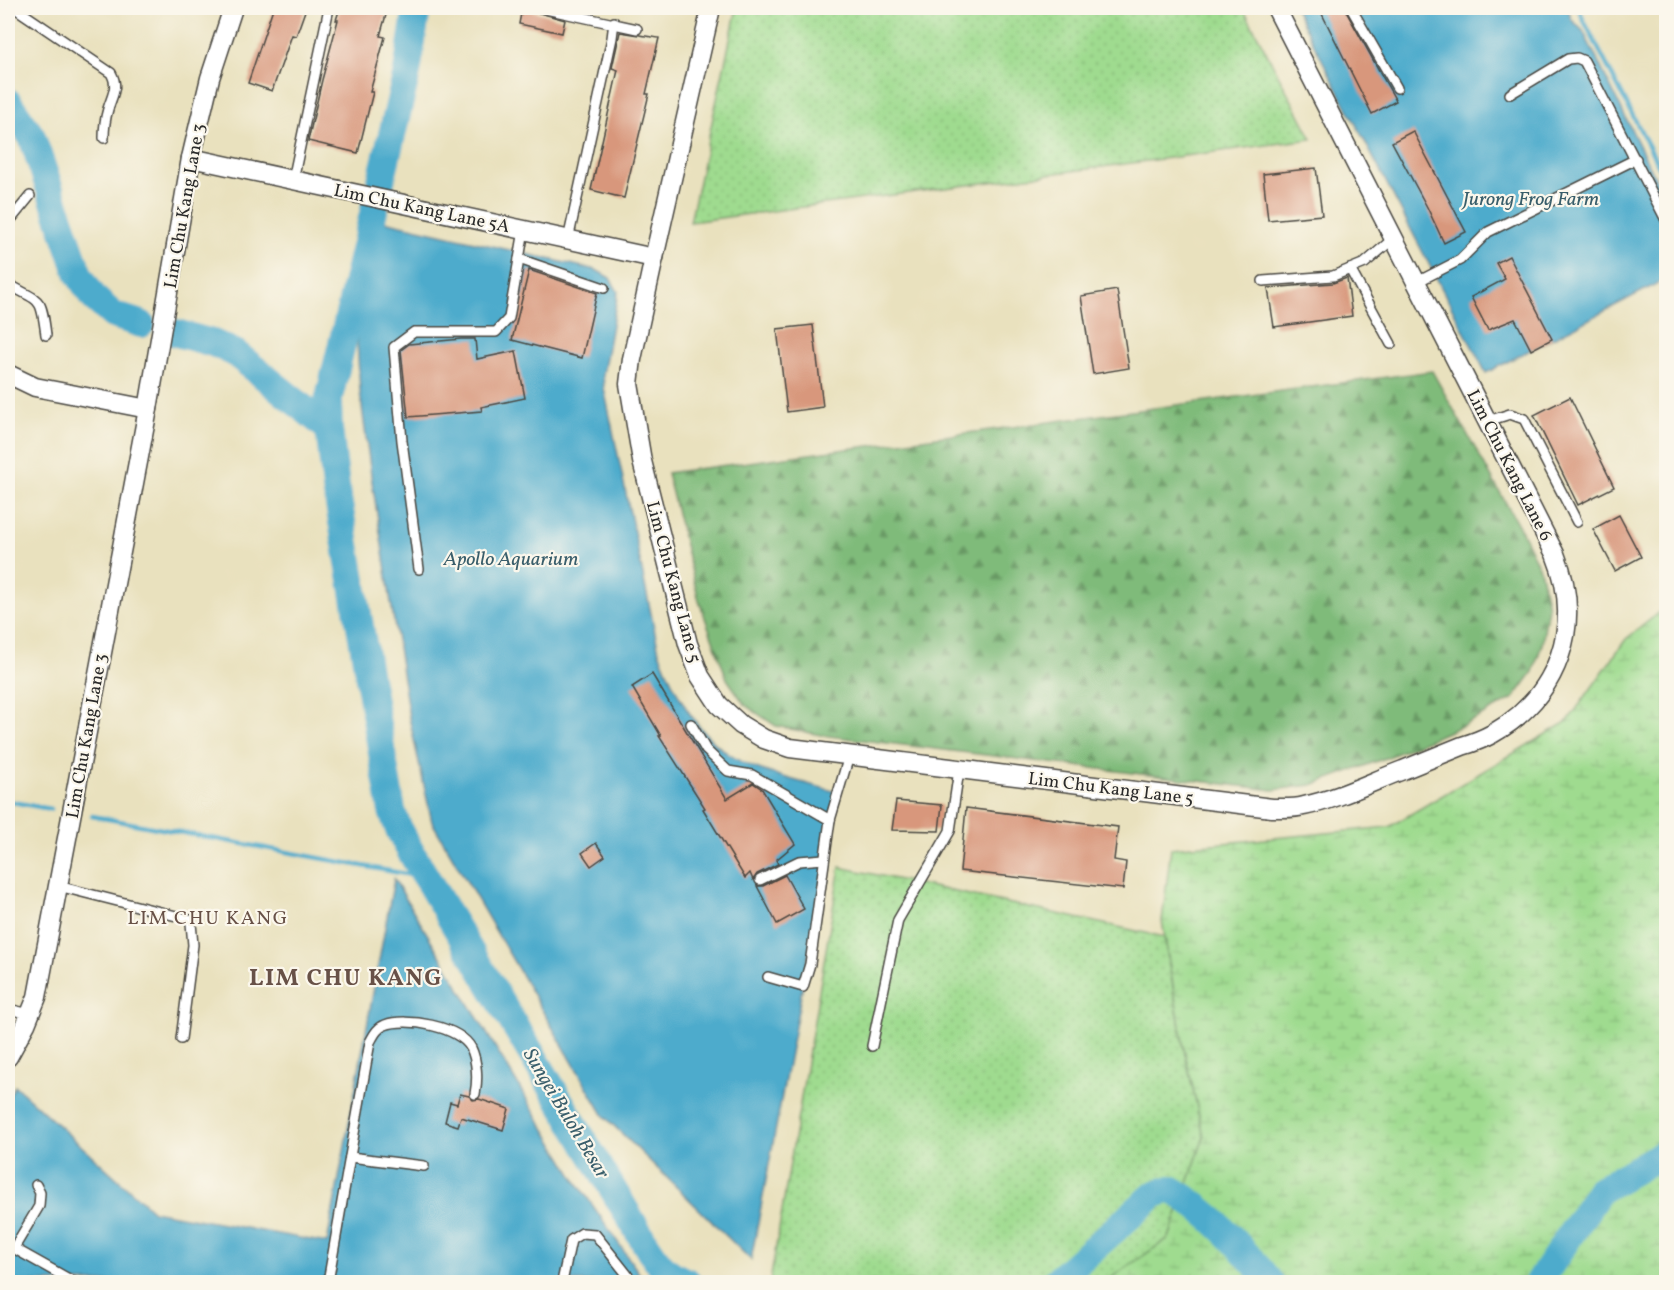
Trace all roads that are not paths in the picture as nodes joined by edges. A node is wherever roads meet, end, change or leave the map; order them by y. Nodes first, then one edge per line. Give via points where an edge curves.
1 (15, 8) edge
2 (233, 8) edge
3 (329, 8) edge
4 (541, 8) edge
5 (711, 8) edge
6 (1351, 8) edge
7 (1283, 10) edge
8 (614, 22) junction
9 (637, 29) dead end
10 (1397, 88) dead end
11 (1510, 94) dead end
12 (104, 138) dead end
13 (191, 158) junction
14 (1636, 159) junction
15 (293, 180) junction
16 (30, 196) dead end
17 (1666, 220) edge
18 (8, 222) edge
19 (524, 230) junction
20 (1394, 238) junction
21 (568, 240) junction
22 (654, 258) junction
23 (519, 259) junction
24 (1350, 269) junction
25 (1263, 281) dead end
26 (1417, 282) junction
27 (8, 284) edge
28 (604, 288) dead end
29 (46, 335) dead end
30 (1391, 344) dead end
31 (8, 374) edge
32 (148, 409) junction
33 (1488, 421) junction
34 (1577, 522) dead end
35 (419, 569) dead end
36 (690, 724) dead end
37 (849, 756) junction
38 (959, 770) junction
39 (1302, 807) joint
40 (830, 820) junction
41 (824, 859) junction
42 (760, 880) dead end
43 (58, 886) junction
44 (768, 977) dead end
45 (8, 1009) edge
46 (30, 1014) junction
47 (181, 1039) dead end
48 (872, 1046) dead end
49 (8, 1057) edge
50 (475, 1094) dead end
51 (350, 1157) junction
52 (424, 1166) dead end
53 (36, 1185) dead end
54 (11, 1247) edge
55 (74, 1282) edge
56 (328, 1282) edge
57 (562, 1282) edge
58 (633, 1282) edge

1 - 12 lane via 111,72 115,86
2 - 13 street, Lim Chu Kang Lane 3 via 210,78
3 - 15 lane
4 - 8 lane
5 - 22 street, Lim Chu Kang Lane 5
6 - 10 lane
7 - 20 street, Lim Chu Kang Lane 6
8 - 9 lane
8 - 21 lane
11 - 14 lane via 1568,59 1577,58 1584,62
13 - 15 street, Lim Chu Kang Lane 5A
13 - 32 street, Lim Chu Kang Lane 3
14 - 17 lane
14 - 26 lane via 1488,232 1460,260
15 - 19 street, Lim Chu Kang Lane 5A
16 - 18 lane
19 - 21 street, Lim Chu Kang Lane 5A
19 - 23 lane
20 - 24 lane via 1365,263
20 - 26 street, Lim Chu Kang Lane 6
21 - 22 street, Lim Chu Kang Lane 5A
22 - 37 street, Lim Chu Kang Lane 5 via 629,384 642,461 688,644 700,676 719,705 741,726 790,748
23 - 28 lane
23 - 35 lane via 508,318 496,332 414,332 394,347
24 - 25 lane via 1333,276
24 - 30 lane
26 - 33 street, Lim Chu Kang Lane 6
27 - 29 lane via 40,302
31 - 32 street via 35,387
32 - 43 street, Lim Chu Kang Lane 3
33 - 34 lane via 1510,414 1524,419
33 - 39 street, Lim Chu Kang Lane 6 via 1564,575 1568,627 1551,677 1518,717 1491,735
36 - 40 lane via 706,750 728,771 752,775
37 - 38 street, Lim Chu Kang Lane 5
37 - 40 lane
38 - 39 street, Lim Chu Kang Lane 5 via 1272,808
38 - 48 lane via 950,831 898,920
40 - 41 lane
41 - 42 lane via 799,861
41 - 44 lane via 810,964 802,987
43 - 46 street, Lim Chu Kang Lane 3 via 37,997
43 - 47 lane via 191,922
45 - 46 lane
46 - 49 street, Lim Chu Kang Lane 3
50 - 51 lane via 473,1055 463,1039 450,1031 414,1022 386,1024 376,1030 370,1042
51 - 52 lane
51 - 56 lane
53 - 54 lane via 39,1206
54 - 55 lane
57 - 58 lane via 571,1240 582,1233 595,1234

